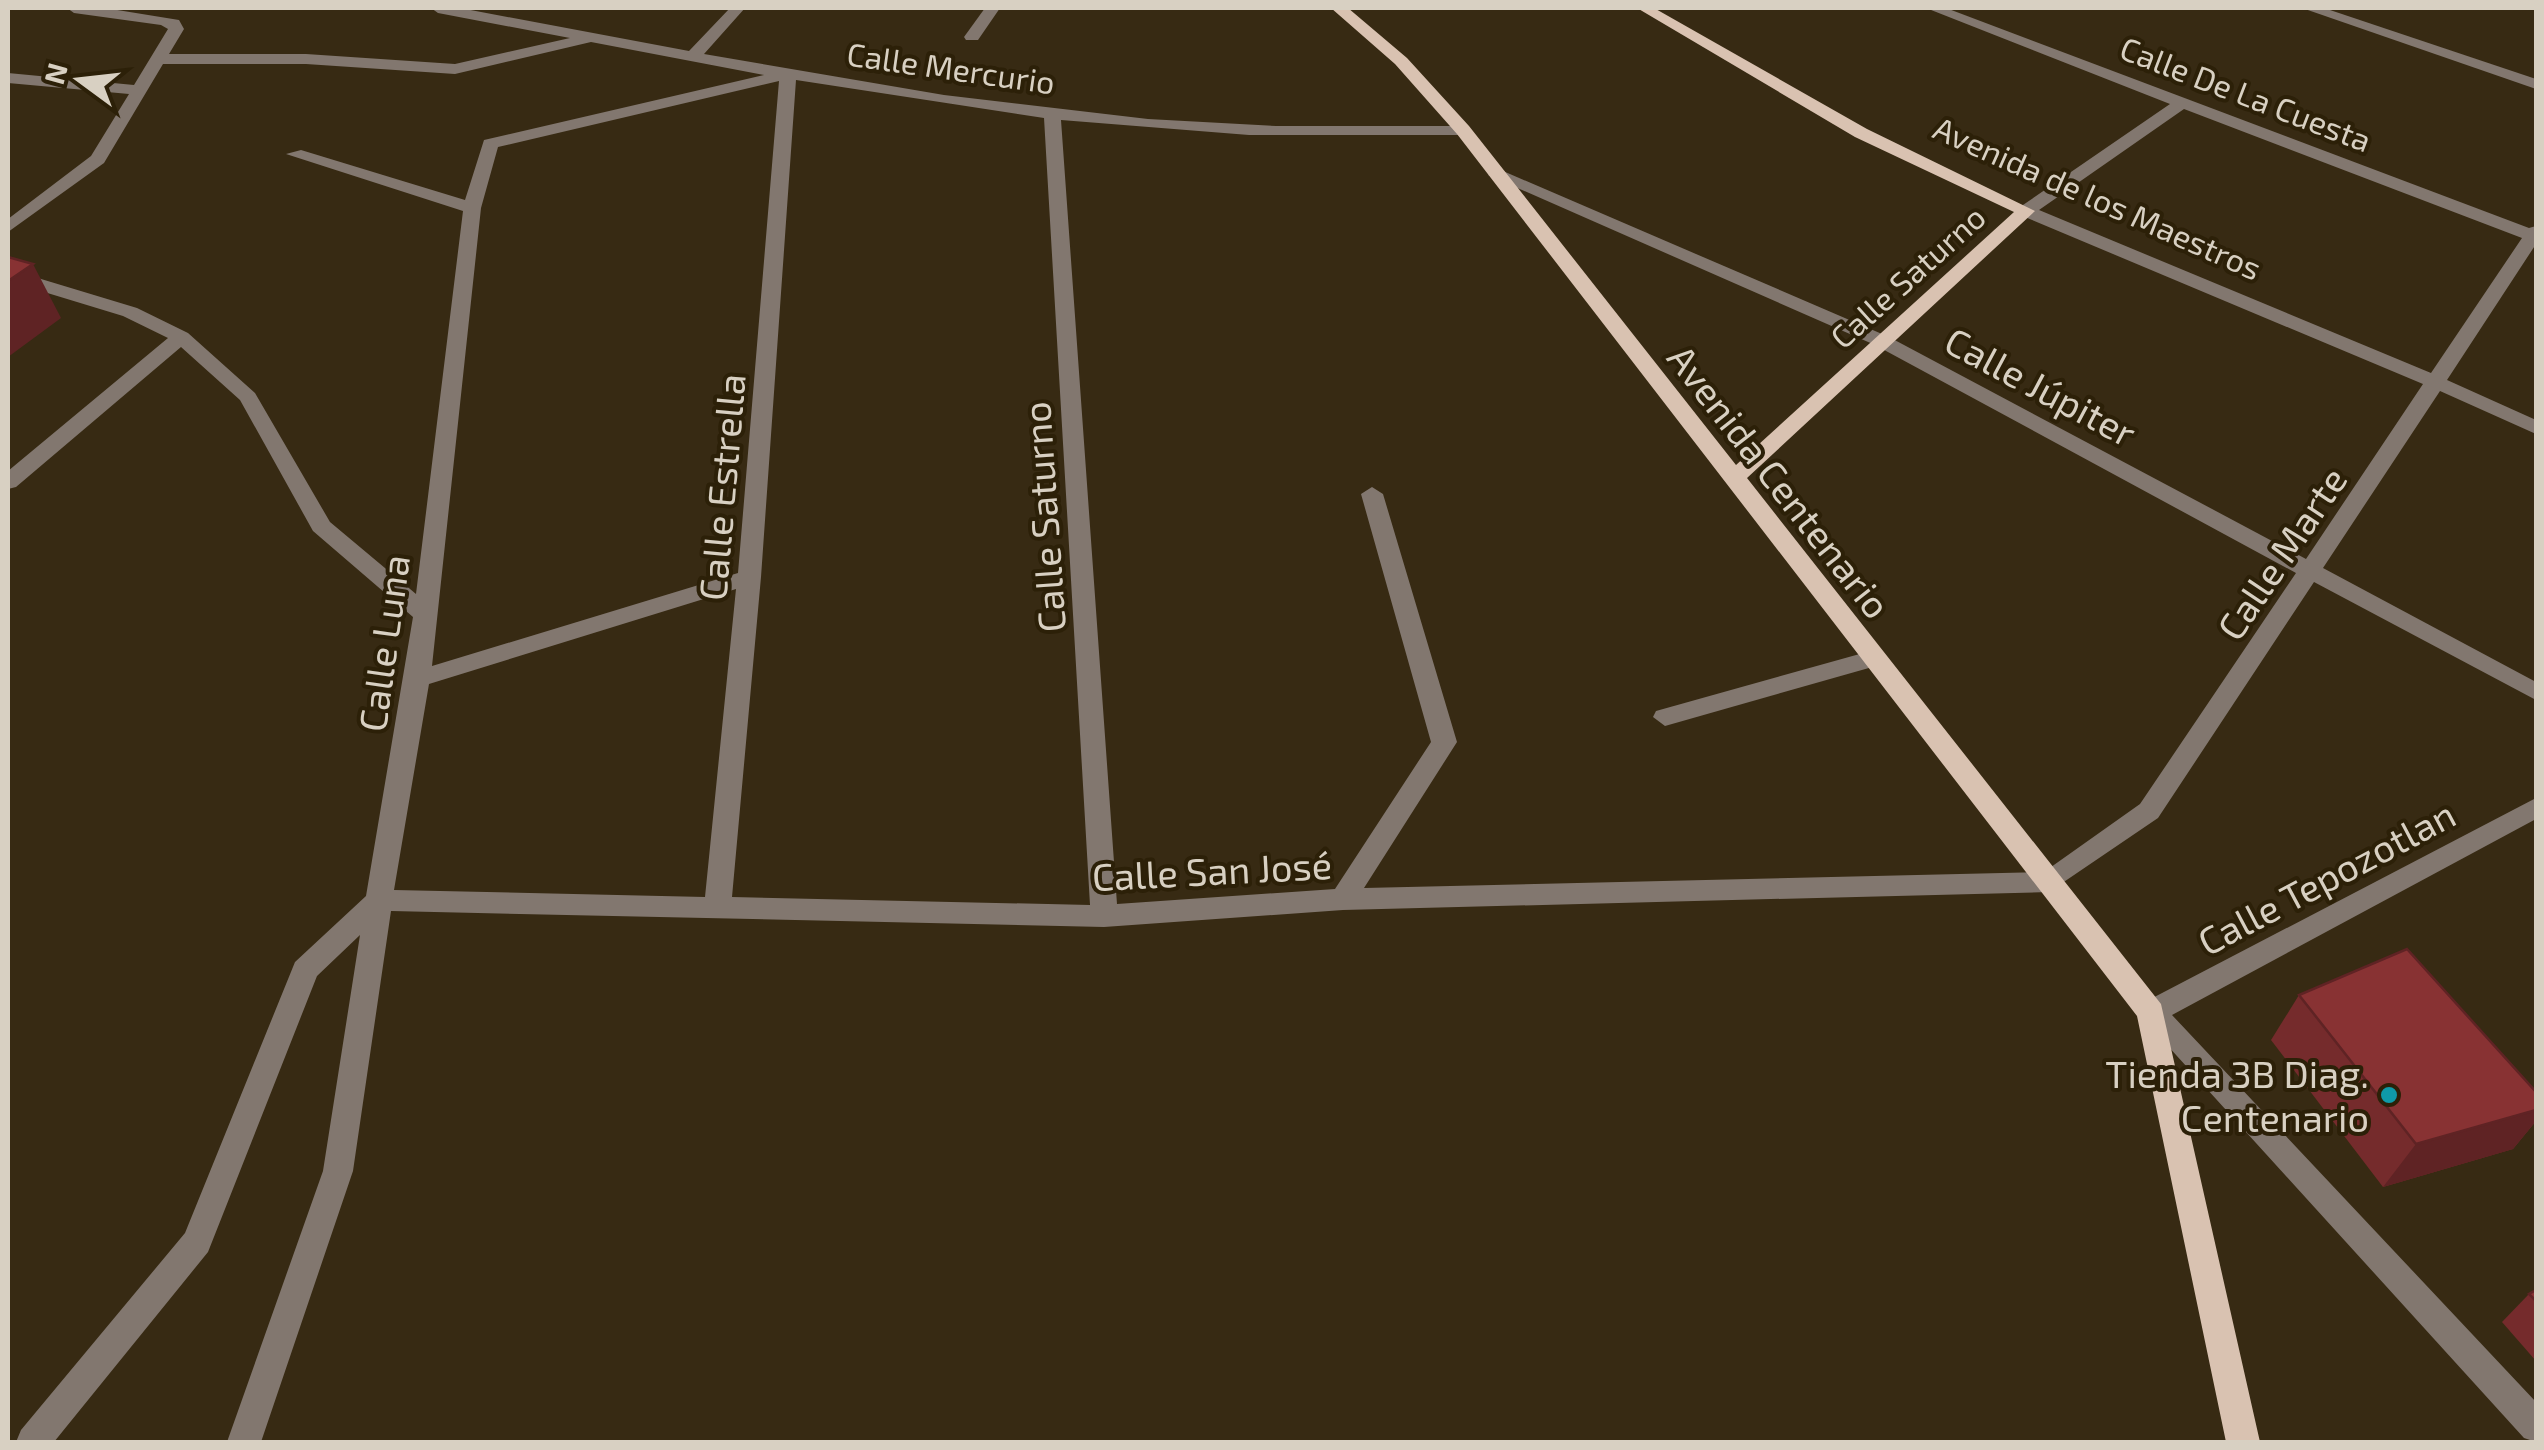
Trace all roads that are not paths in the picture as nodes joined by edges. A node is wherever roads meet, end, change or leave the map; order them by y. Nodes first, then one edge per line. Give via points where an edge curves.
1 (74, 8) edge
2 (438, 8) edge
3 (738, 8) edge
4 (992, 8) edge
5 (1339, 8) edge
6 (1644, 8) edge
7 (1933, 8) edge
8 (2310, 8) edge
9 (593, 37) junction
10 (972, 37) dead end
11 (692, 57) junction
12 (158, 58) junction
13 (788, 74) junction
14 (8, 78) edge
15 (2536, 84) edge
16 (138, 90) junction
17 (2186, 101) junction
18 (1052, 113) junction
19 (1462, 130) junction
20 (295, 154) dead end
21 (1497, 174) junction
22 (472, 208) junction
23 (2026, 211) junction
24 (8, 227) edge
25 (2534, 238) edge
26 (8, 275) edge
27 (181, 338) junction
28 (1882, 341) junction
29 (2436, 382) junction
30 (2536, 428) edge
31 (1733, 479) junction
32 (8, 482) edge
33 (1372, 494) dead end
34 (2312, 570) junction
35 (750, 577) junction
36 (426, 615) junction
37 (1874, 658) junction
38 (418, 680) junction
39 (2536, 692) edge
40 (1665, 718) dead end
41 (2536, 808) edge
42 (2050, 882) junction
43 (378, 900) junction
44 (1343, 900) junction
45 (718, 906) junction
46 (1104, 916) junction
47 (2150, 1012) junction
48 (2536, 1426) edge
49 (33, 1442) edge
50 (244, 1442) edge
51 (2244, 1442) edge

1 - 12 street via 174,23
2 - 9 street, Calle Mercurio
3 - 11 street
4 - 10 street
5 - 19 main road, Avenida Centenario via 1400,61
6 - 23 main road, Avenida de los Maestros via 1861,132
7 - 17 street, Calle De La Cuesta
8 - 15 street
9 - 11 street, Calle Mercurio
9 - 12 street via 455,69
11 - 13 street, Calle Mercurio
12 - 16 street
13 - 18 street, Calle Mercurio
13 - 22 street, Calle Luna via 490,144
13 - 35 street, Calle Estrella
14 - 16 street
16 - 24 street via 98,159
17 - 23 street, Calle Saturno
17 - 25 street, Calle De La Cuesta
18 - 19 street, Calle Mercurio via 1249,130
18 - 46 street, Calle Saturno
19 - 21 main road, Avenida Centenario
20 - 22 street
21 - 28 street, Calle Júpiter
21 - 31 main road, Avenida Centenario
22 - 36 street, Calle Luna
23 - 28 main road, Calle Saturno
23 - 29 street, Avenida de los Maestros
25 - 29 street, Calle Marte
26 - 27 street via 130,312
27 - 32 street
27 - 36 street via 248,397 320,526
28 - 31 main road, Calle Saturno
28 - 34 street, Calle Júpiter
29 - 30 street, Avenida de los Maestros
29 - 34 street, Calle Marte
31 - 37 main road, Avenida Centenario
33 - 44 street via 1444,742
34 - 39 street, Calle Júpiter
34 - 42 street, Calle Marte via 2149,810
35 - 38 street
35 - 45 street, Calle Estrella
36 - 38 street, Calle Luna
37 - 40 street
37 - 42 main road, Avenida Centenario
38 - 43 street, Calle Luna
41 - 47 street, Calle Tepozotlan
42 - 44 street, Calle San José
42 - 47 main road, Avenida Centenario
43 - 45 street, Calle San José
43 - 49 street via 305,970 197,1242
43 - 50 street, Calle Luna via 338,1170
44 - 46 street, Calle San José
45 - 46 street, Calle San José
47 - 48 street
47 - 51 main road

